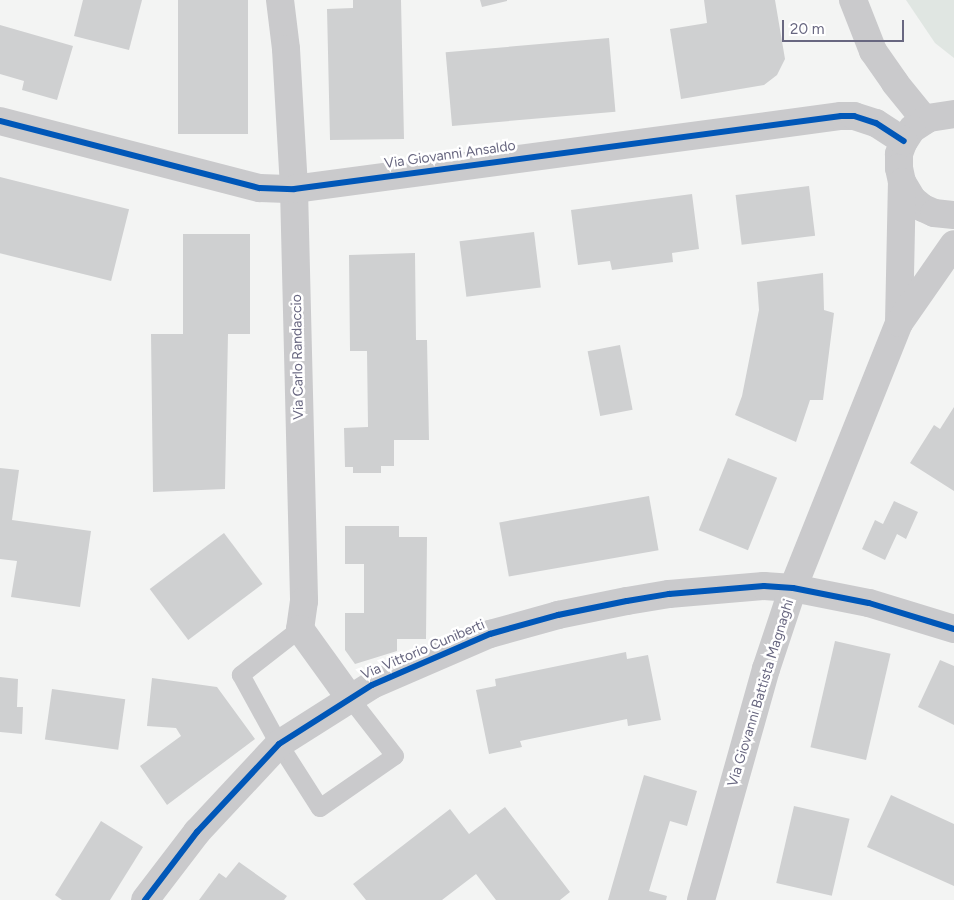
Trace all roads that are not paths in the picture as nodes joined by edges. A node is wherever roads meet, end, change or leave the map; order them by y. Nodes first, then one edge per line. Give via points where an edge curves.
1 (280, 0) edge
2 (853, 0) edge
3 (954, 114) edge
4 (925, 120) junction
5 (0, 121) edge
6 (904, 141) junction
7 (902, 182) junction
8 (294, 189) junction
9 (954, 215) edge
10 (954, 244) edge
11 (899, 324) junction
12 (793, 588) junction
13 (300, 629) junction
14 (954, 630) edge
15 (349, 697) junction
16 (279, 744) junction
17 (145, 900) edge
18 (701, 900) edge

1 - 8 street, Via Carlo Randaccio
2 - 4 street via 873,51
3 - 4 street via 941,114
4 - 6 street via 912,129
5 - 8 street, Via Giovanni Ansaldo via 260,188
6 - 7 street, Via Giovanni Battista Magnaghi via 899,154
6 - 8 street, Via Giovanni Ansaldo via 876,123 854,116 841,116
7 - 9 street via 909,196 923,208
7 - 11 street, Via Giovanni Battista Magnaghi
8 - 13 street, Via Carlo Randaccio via 304,601
10 - 11 street, Via Giovanni Battista Magnaghi
11 - 12 street, Via Giovanni Battista Magnaghi
12 - 14 street, Via Vittorio Cuniberti via 869,603
12 - 15 street, Via Vittorio Cuniberti via 764,586 669,594 558,615 490,634
12 - 18 street, Via Giovanni Battista Magnaghi via 766,669
13 - 15 street
13 - 16 lane via 241,675
15 - 16 street, Via Vittorio Cuniberti
15 - 16 lane via 395,756 320,808
16 - 17 street, Via Vittorio Cuniberti via 198,832

